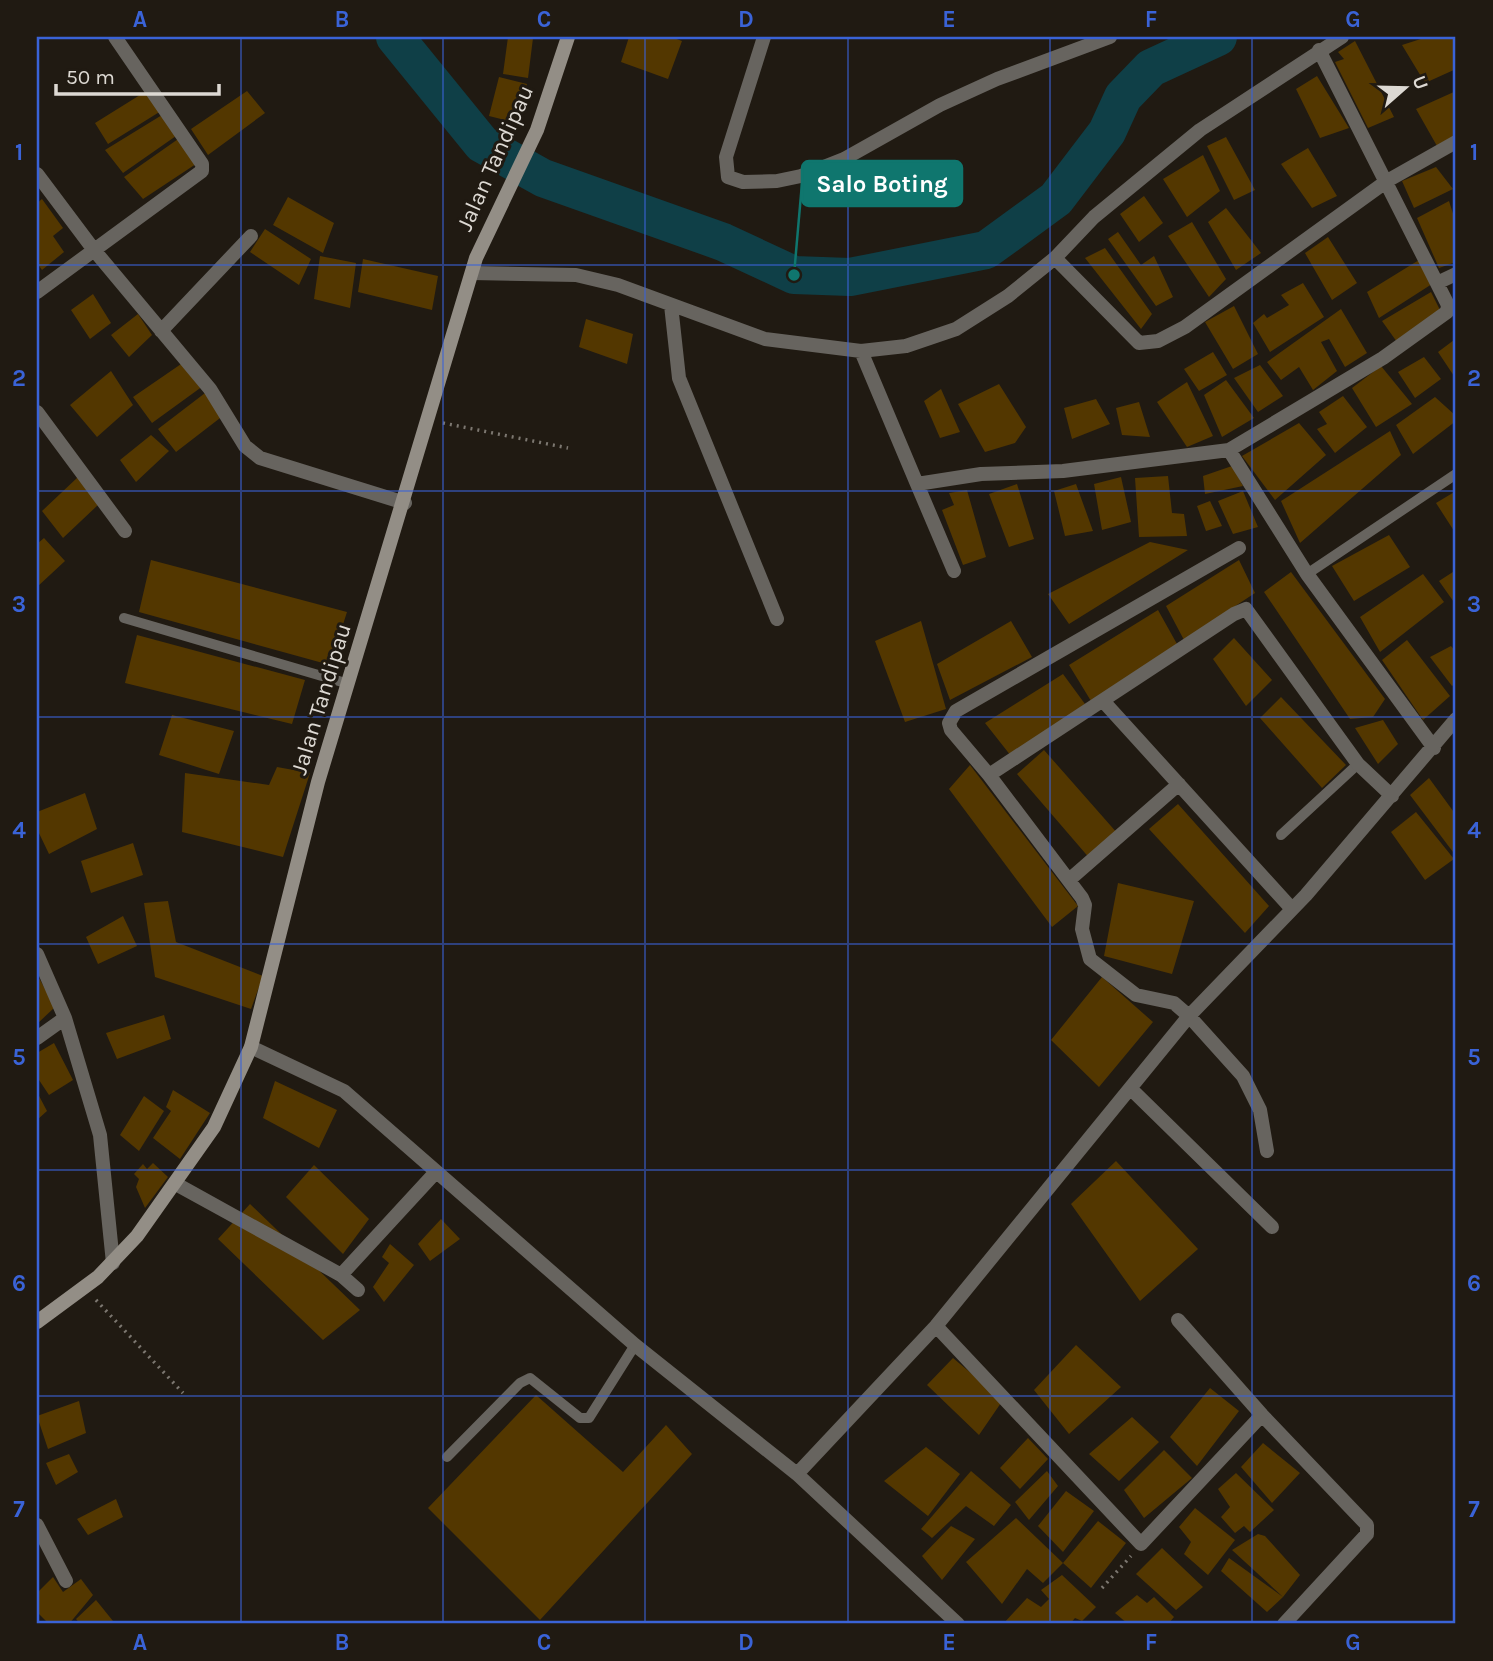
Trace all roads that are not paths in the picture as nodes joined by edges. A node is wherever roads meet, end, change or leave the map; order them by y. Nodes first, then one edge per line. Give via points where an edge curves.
1 (116, 37) edge
2 (568, 37) edge
3 (764, 37) edge
4 (1110, 37) edge
5 (1342, 37) edge
6 (1319, 50) junction
7 (1456, 142) edge
8 (37, 174) edge
9 (1387, 181) junction
10 (251, 236) dead end
11 (94, 250) junction
12 (1055, 258) junction
13 (474, 265) junction
14 (1456, 274) edge
15 (1437, 283) junction
16 (37, 292) edge
17 (671, 305) junction
18 (161, 331) junction
19 (861, 351) junction
20 (37, 412) edge
21 (1228, 450) junction
22 (1456, 474) edge
23 (917, 484) junction
24 (405, 503) junction
25 (125, 531) dead end
26 (1239, 548) dead end
27 (954, 571) dead end
28 (1307, 574) junction
29 (124, 618) dead end
30 (777, 619) dead end
31 (349, 684) junction
32 (1104, 702) junction
33 (1456, 719) edge
34 (1434, 748) junction
35 (1358, 764) junction
36 (989, 775) junction
37 (1179, 784) junction
38 (1392, 796) junction
39 (1282, 835) dead end
40 (1069, 880) junction
41 (1292, 909) junction
42 (37, 954) edge
43 (1189, 1016) junction
44 (65, 1018) junction
45 (37, 1038) edge
46 (251, 1047) junction
47 (1131, 1089) junction
48 (1267, 1151) dead end
49 (435, 1173) junction
50 (176, 1184) junction
51 (1272, 1227) dead end
52 (113, 1263) junction
53 (341, 1275) junction
54 (358, 1290) dead end
55 (1178, 1320) dead end
56 (37, 1322) edge
57 (936, 1326) junction
58 (635, 1345) junction
59 (1262, 1415) junction
60 (447, 1457) dead end
61 (797, 1474) junction
62 (37, 1525) edge
63 (66, 1581) dead end
64 (958, 1624) edge
65 (1284, 1624) edge

1 - 11 street via 203,168
2 - 13 street, Jalan Tandipau via 537,130
3 - 4 street via 726,157 728,177 743,183 789,179 822,167 997,79
5 - 6 street
6 - 9 street
6 - 12 street via 1168,155 1086,224
7 - 9 street
8 - 11 street
9 - 12 street via 1185,327 1158,341 1139,343
9 - 15 street
10 - 18 street
11 - 16 street
11 - 18 street
12 - 19 street via 956,329 906,345
13 - 17 street via 576,275
13 - 24 street, Jalan Tandipau
14 - 15 street
15 - 21 street via 1447,312 1383,358
17 - 19 street via 747,335
17 - 30 street via 679,378
18 - 24 street via 210,389 254,456
19 - 23 street
20 - 25 street
21 - 23 street
21 - 28 street
22 - 28 lane
23 - 27 street
24 - 31 street, Jalan Tandipau
26 - 36 street via 956,711 949,723 951,730
28 - 34 street
29 - 31 lane
31 - 46 street, Jalan Tandipau via 318,782
32 - 35 street via 1246,609
32 - 36 street
32 - 37 street
33 - 34 street
34 - 38 street
35 - 38 street
35 - 39 lane
36 - 40 street
37 - 40 street
37 - 41 street
38 - 41 street
40 - 43 street via 1085,905 1082,929 1090,959 1136,995 1174,1003
41 - 43 street
42 - 44 street
43 - 47 street
43 - 48 street via 1243,1076 1260,1110
44 - 45 street
44 - 52 street via 100,1135
46 - 49 street via 344,1091
46 - 50 street, Jalan Tandipau via 214,1127
47 - 51 street
47 - 57 street
49 - 53 street
49 - 58 street
50 - 52 street, Jalan Tandipau
50 - 53 street
52 - 56 street, Jalan Tandipau
53 - 54 street
55 - 59 street
57 - 59 street via 1142,1544
57 - 61 street
58 - 60 lane via 589,1418 580,1418 530,1378
58 - 61 street
59 - 65 street via 1368,1530
61 - 64 street
62 - 63 street

